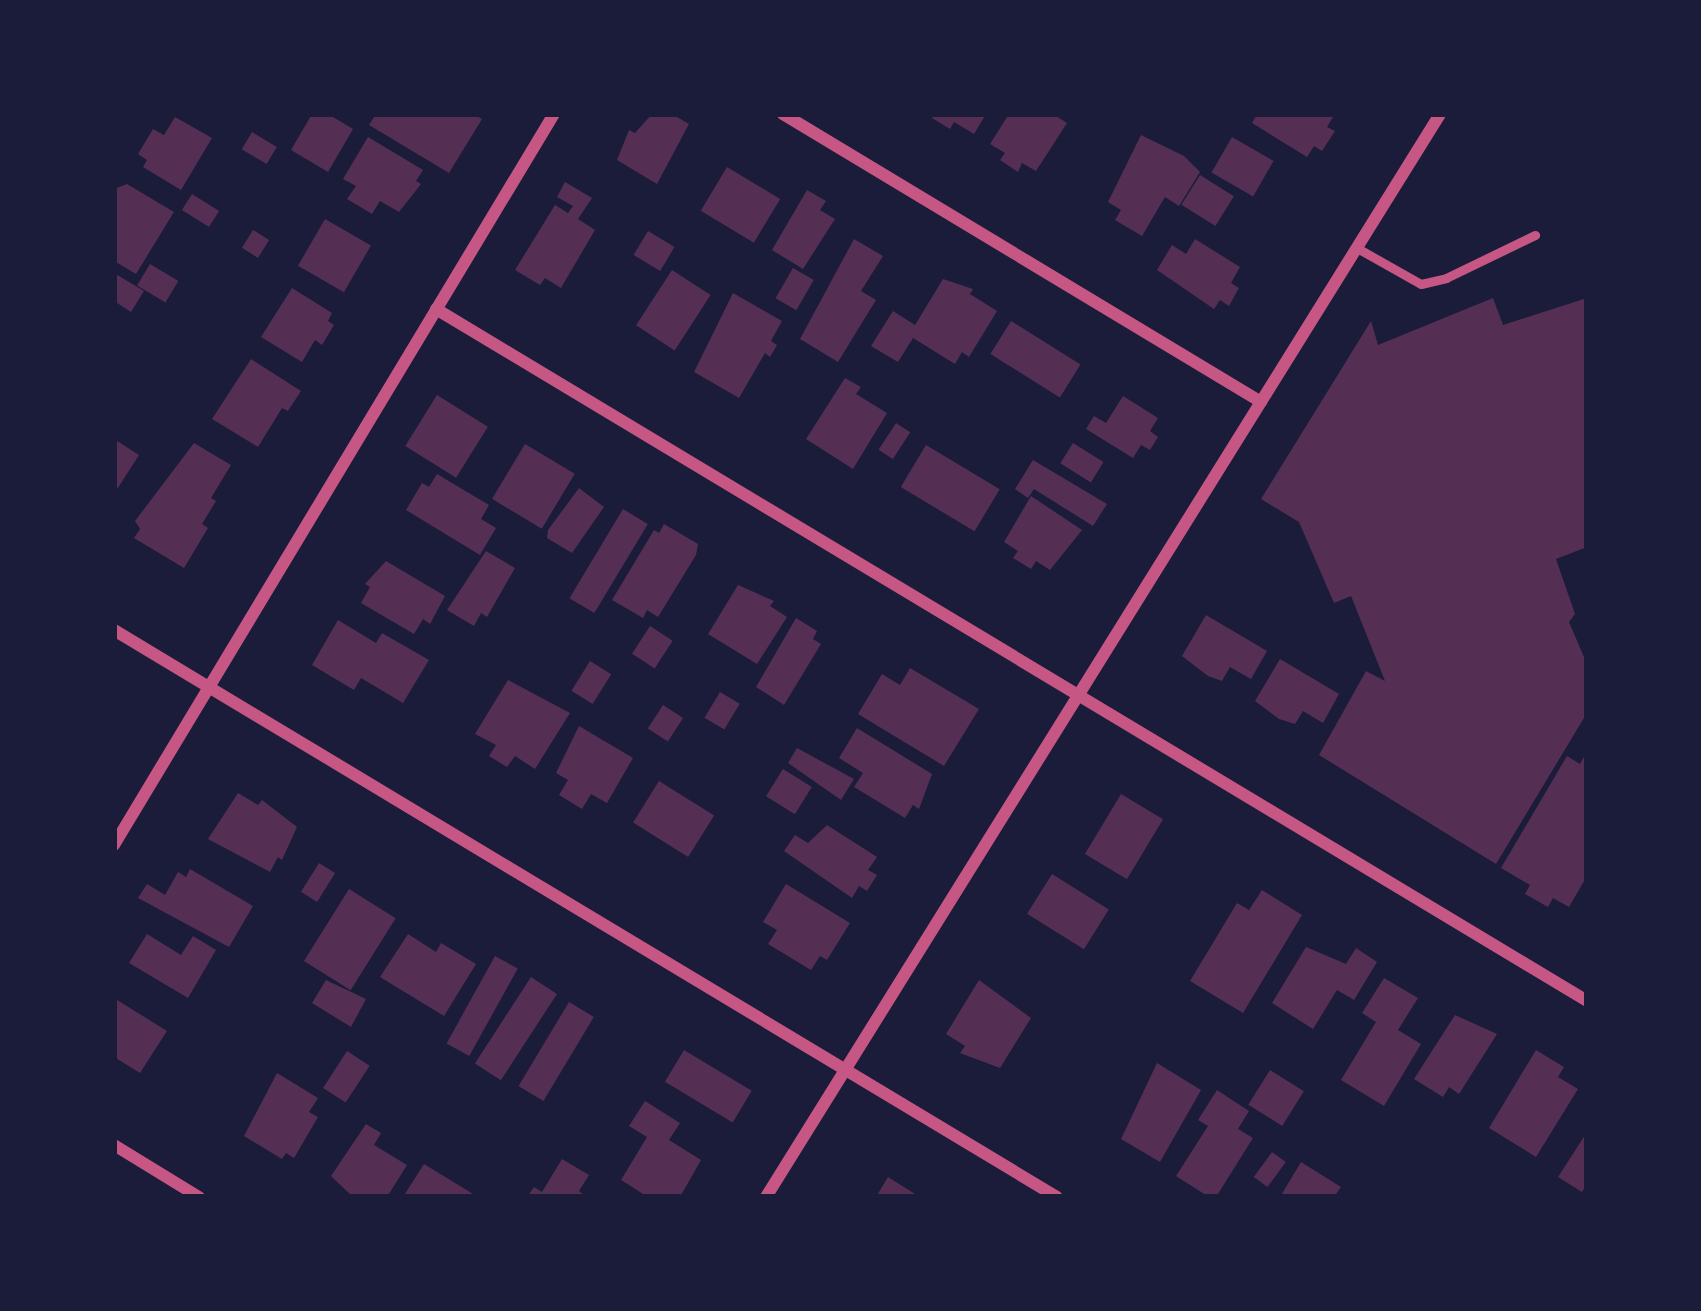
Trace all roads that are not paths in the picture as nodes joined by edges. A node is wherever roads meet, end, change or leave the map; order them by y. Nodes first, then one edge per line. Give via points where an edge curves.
1 (554, 114) edge
2 (783, 114) edge
3 (1440, 114) edge
4 (1535, 236) dead end
5 (1357, 248) junction
6 (436, 309) junction
7 (1261, 402) junction
8 (114, 630) edge
9 (209, 687) junction
10 (1078, 695) junction
11 (114, 845) edge
12 (1587, 1001) edge
13 (846, 1069) junction
14 (114, 1145) edge
15 (199, 1197) edge
16 (766, 1197) edge
17 (1058, 1197) edge

1 - 6 street
2 - 7 street
3 - 5 street
4 - 5 lane via 1421,284
5 - 7 street
6 - 9 street
6 - 10 street
7 - 10 street
8 - 9 street
9 - 11 street
9 - 13 street
10 - 12 street
10 - 13 street
13 - 16 street
13 - 17 street
14 - 15 street

